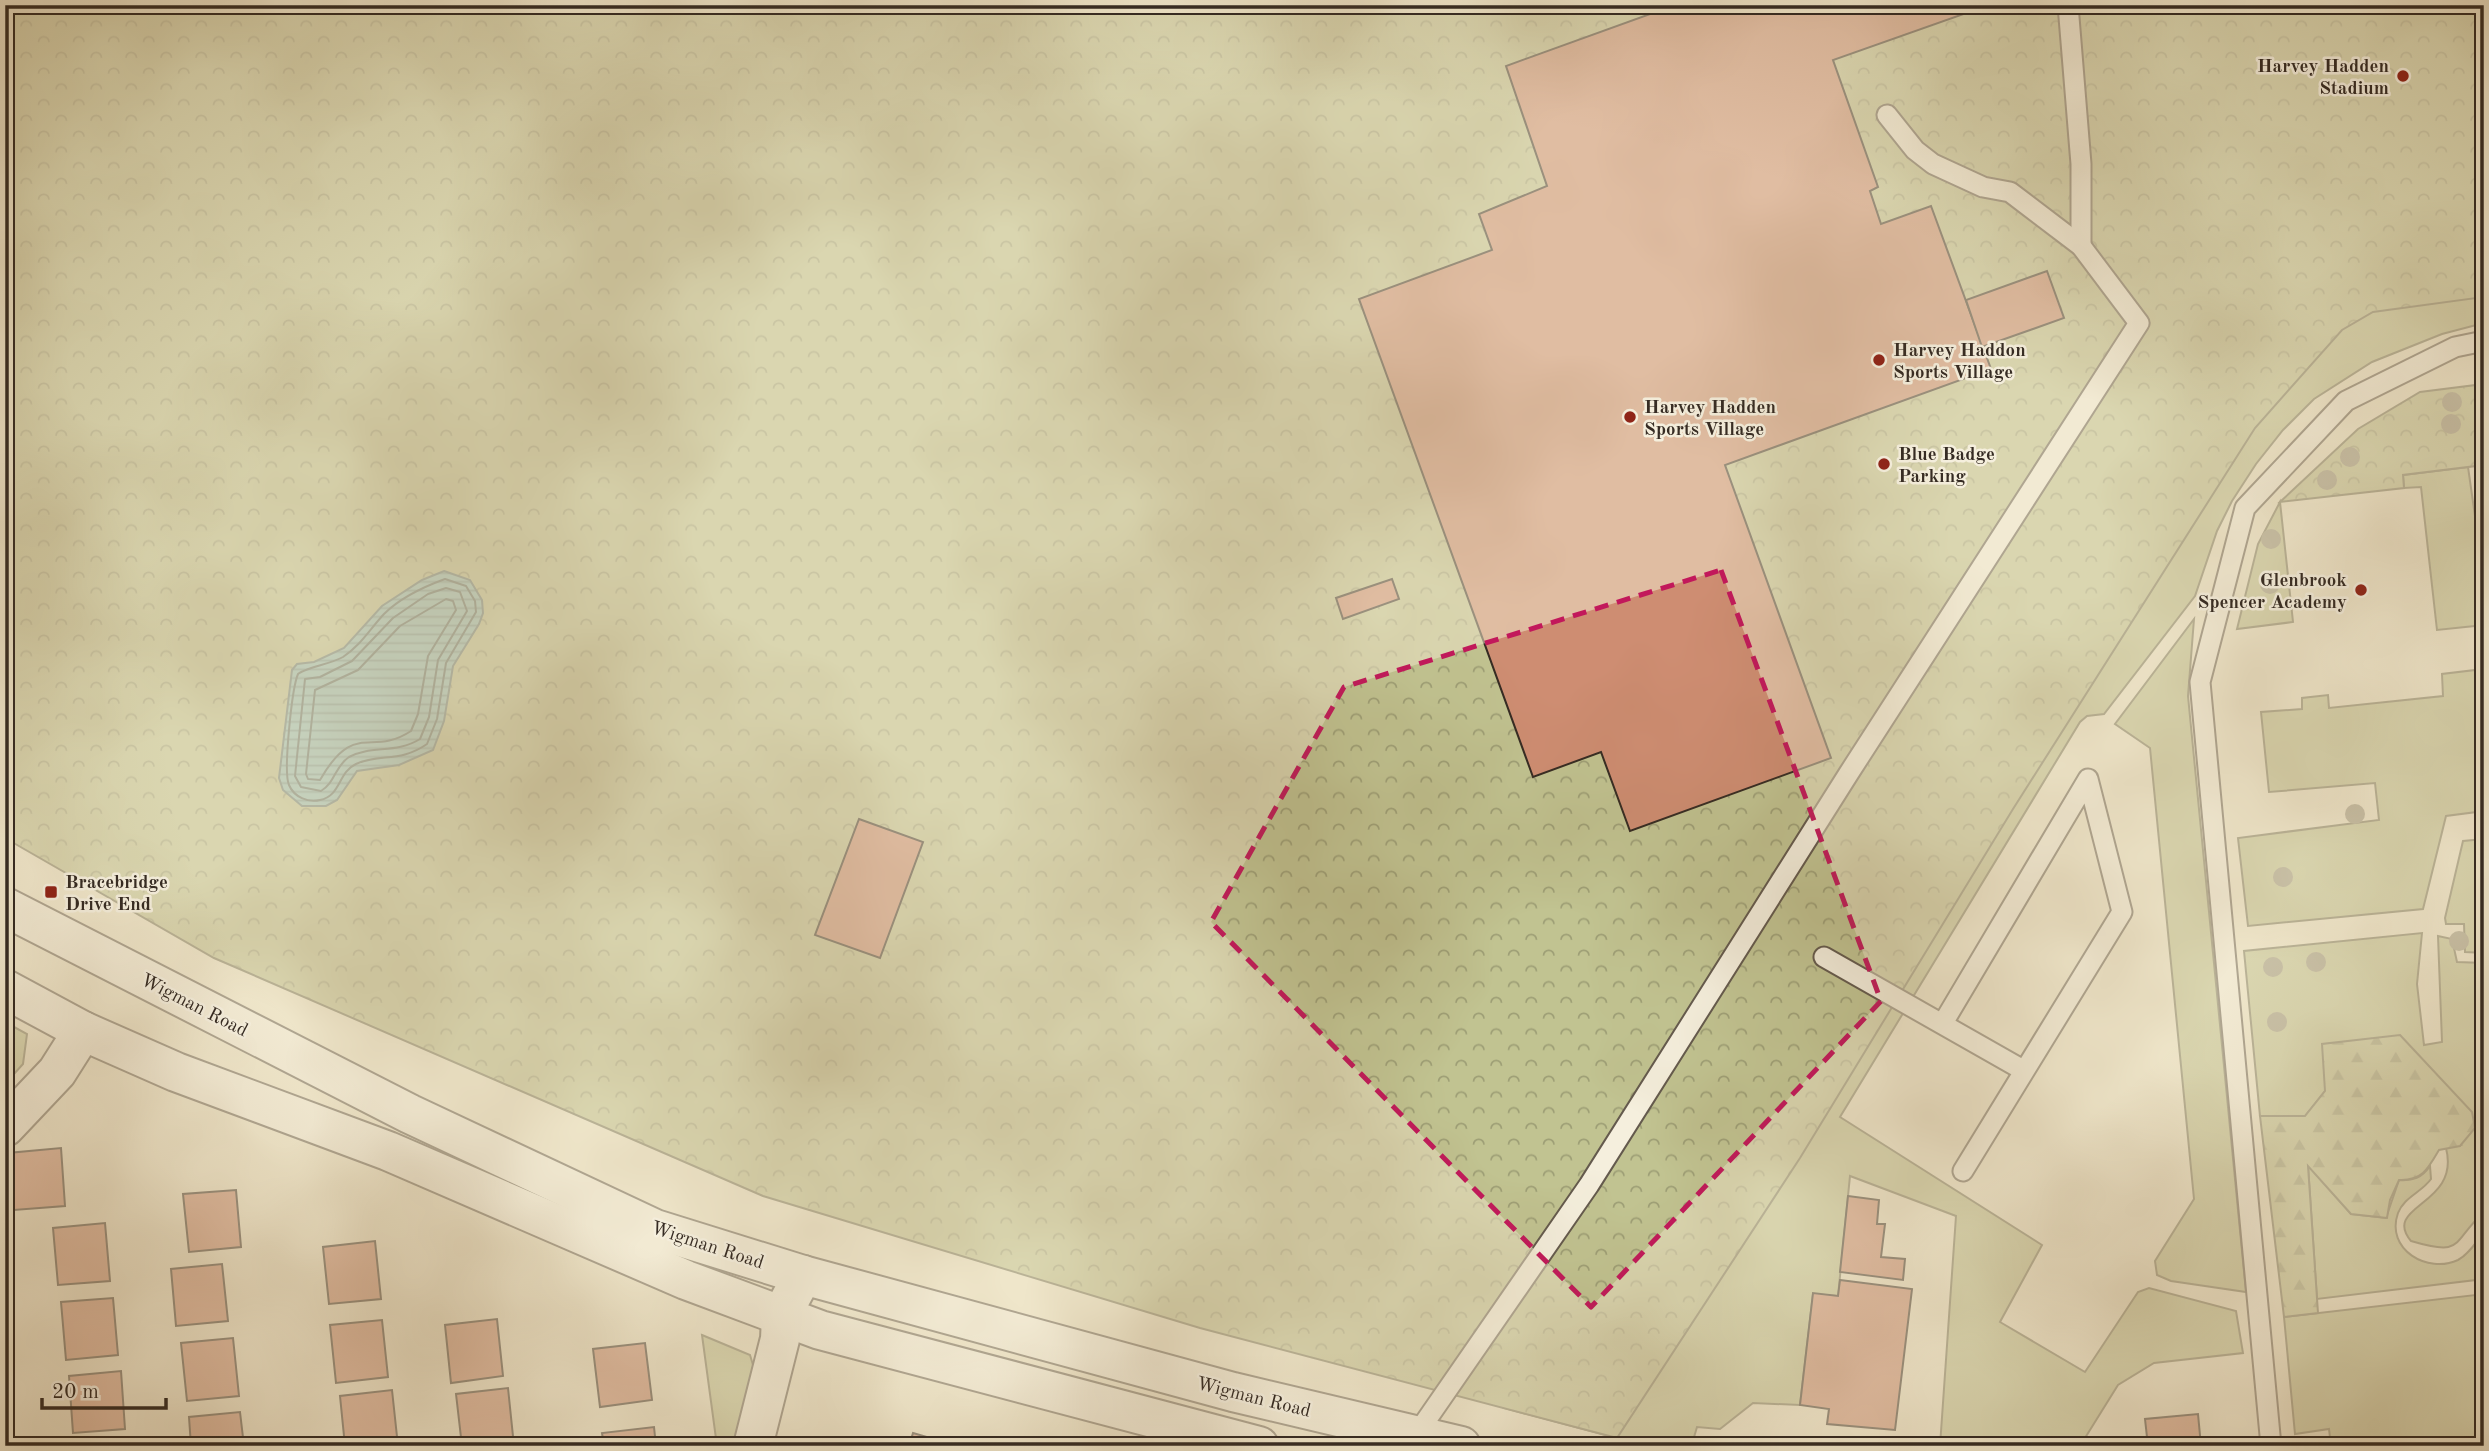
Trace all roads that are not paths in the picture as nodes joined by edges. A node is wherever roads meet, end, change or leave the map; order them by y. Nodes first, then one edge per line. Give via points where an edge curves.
1 (2068, 5) edge
2 (1887, 115) dead end
3 (2081, 246) junction
4 (2484, 341) edge
5 (5, 907) edge
6 (1824, 957) dead end
7 (5, 989) edge
8 (1943, 1023) junction
9 (83, 1031) junction
10 (2023, 1070) junction
11 (5, 1127) edge
12 (1963, 1171) dead end
13 (803, 1275) junction
14 (781, 1316) junction
15 (1415, 1440) edge
16 (753, 1446) edge
17 (1259, 1446) edge
18 (1461, 1446) edge
19 (2271, 1446) edge

1 - 3 lane via 2081,164
2 - 3 lane via 1933,164 1983,187 2010,192
3 - 15 lane via 2139,323 1543,1255
4 - 19 lane via 2455,347 2346,401 2245,508 2200,682
5 - 13 street, Wigman Road via 410,1114 643,1223
6 - 8 lane
7 - 9 street, Wigman Road
8 - 10 lane
8 - 10 lane via 2088,779 2122,912
9 - 11 street via 57,1072
9 - 14 street, Wigman Road via 176,1072 388,1151 686,1280
10 - 12 lane
13 - 14 street
13 - 15 street, Wigman Road
14 - 16 street via 780,1339
14 - 17 street, Wigman Road via 820,1331
15 - 18 street, Wigman Road

